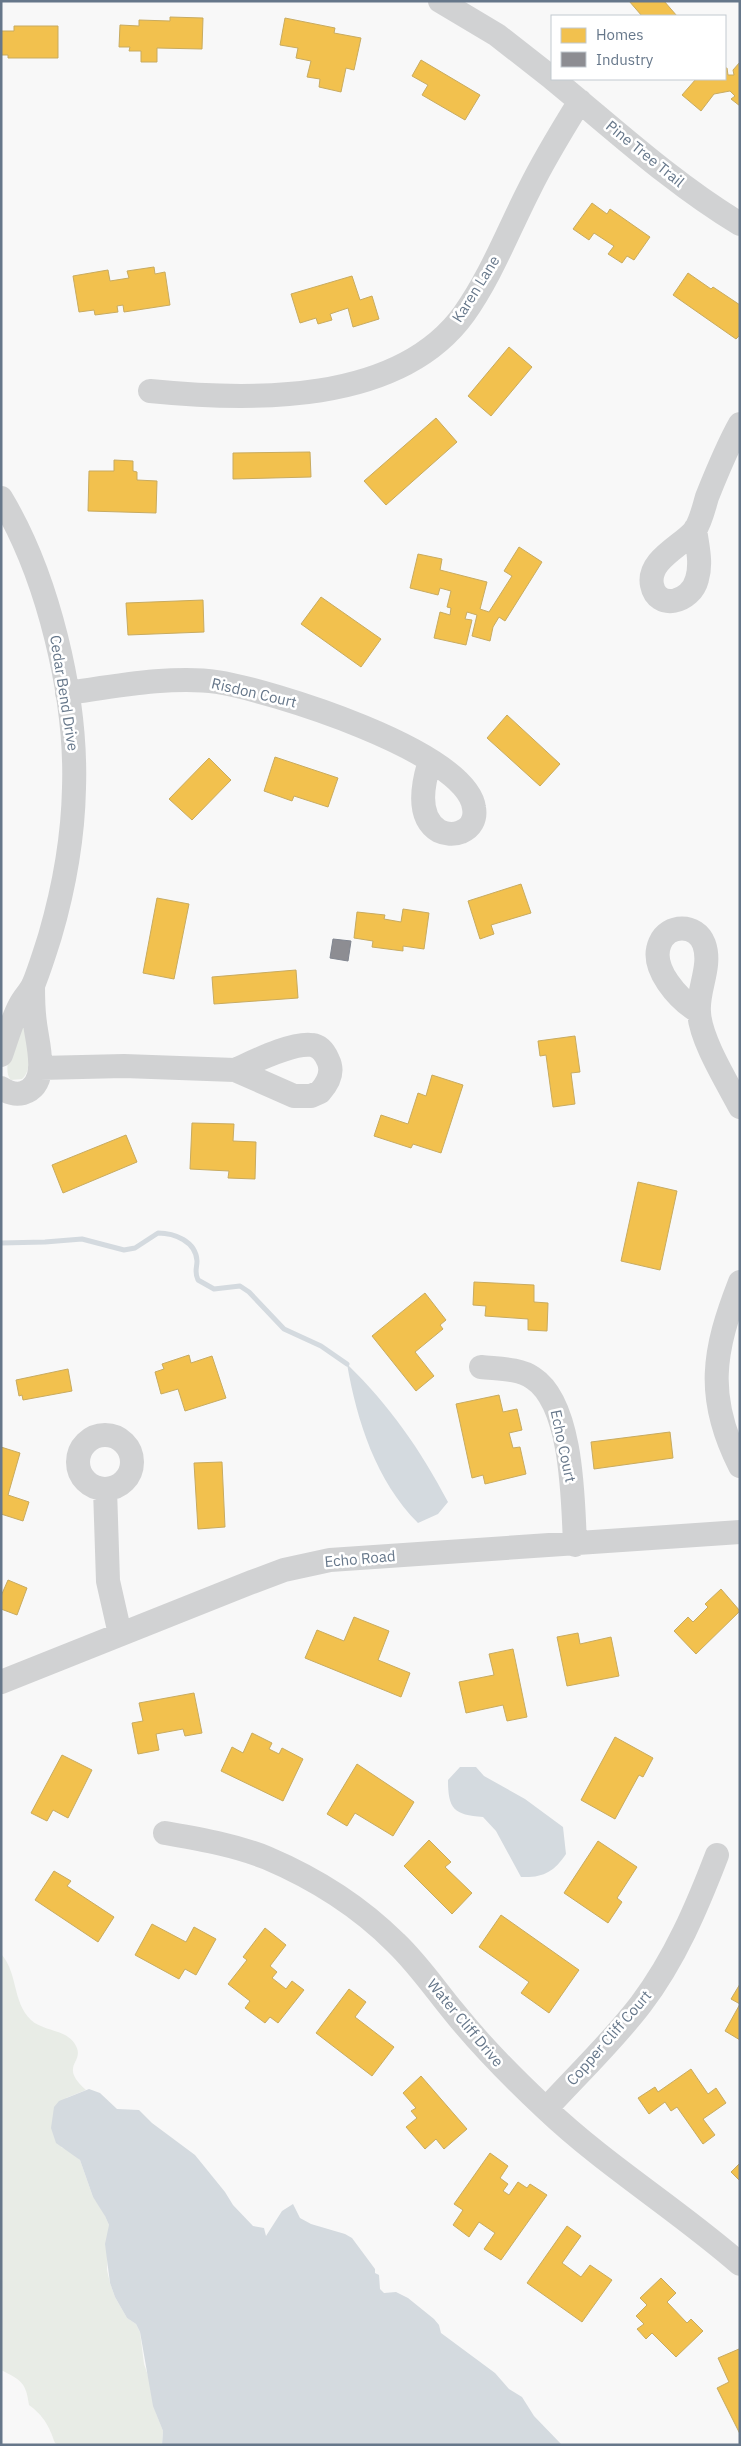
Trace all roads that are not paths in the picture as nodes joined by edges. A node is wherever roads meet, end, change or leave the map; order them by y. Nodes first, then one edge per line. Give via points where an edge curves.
1 (440, 1) edge
2 (551, 76) edge
3 (555, 80) edge
4 (580, 101) junction
5 (740, 224) edge
6 (150, 391) dead end
7 (740, 424) edge
8 (1, 498) edge
9 (695, 529) dead end
10 (67, 693) junction
11 (430, 762) dead end
12 (33, 985) junction
13 (698, 1012) dead end
14 (1, 1055) edge
15 (40, 1068) junction
16 (235, 1070) dead end
17 (1, 1088) edge
18 (740, 1107) edge
19 (740, 1282) edge
20 (481, 1367) dead end
21 (740, 1466) edge
22 (106, 1489) dead end
23 (740, 1532) edge
24 (575, 1545) junction
25 (120, 1634) junction
26 (1, 1682) edge
27 (165, 1833) dead end
28 (717, 1855) dead end
29 (546, 2109) junction
30 (740, 2264) edge

1 - 2 street, Pine Tree Trail via 497,35
3 - 4 street, Pine Tree Trail
4 - 5 street, Pine Tree Trail via 690,191
4 - 6 street, Karen Lane via 542,163 498,256 470,305 451,329 419,355 385,373 334,388 305,392 201,396
7 - 9 street
8 - 10 street, Cedar Bend Drive via 22,536 42,590
10 - 11 street, Risdon Court via 164,682 217,682 323,711 359,725
10 - 12 street, Cedar Bend Drive via 74,756 72,821 57,908
12 - 14 street, Cedar Bend Drive via 20,1006
12 - 15 street, Cedar Bend Drive
13 - 18 street via 711,1050
15 - 16 street via 124,1066
15 - 17 street via 34,1085 23,1093 9,1093
19 - 21 street via 719,1349 716,1381 723,1430
20 - 24 street, Echo Court via 522,1373 533,1378 553,1401 570,1465
22 - 25 street via 108,1581
23 - 24 street, Echo Road
24 - 25 street, Echo Road via 312,1563 252,1582
25 - 26 street, Echo Road
27 - 29 street, Water Cliff Drive via 226,1845 266,1858 318,1884 347,1903 396,1942 484,2046
28 - 29 street, Copper Cliff Court via 679,1944 652,1987 617,2032
29 - 30 street, Water Cliff Drive via 605,2161 687,2220

